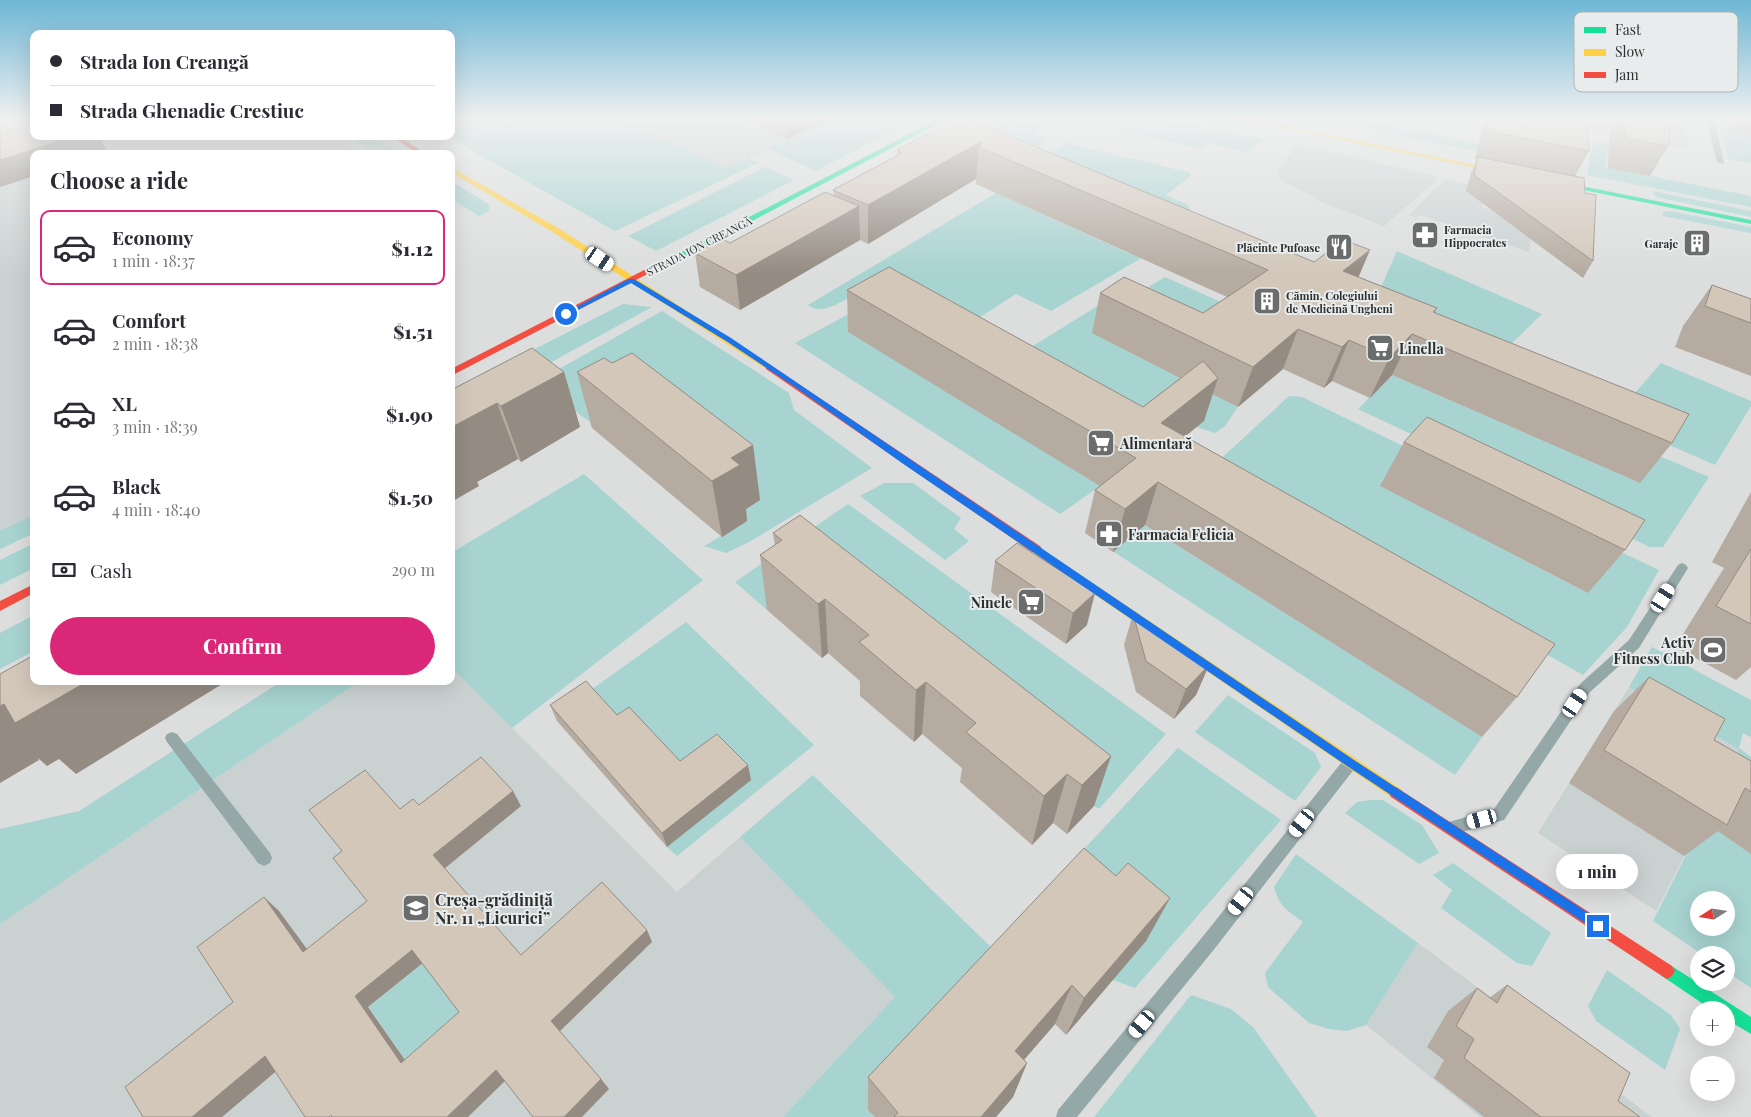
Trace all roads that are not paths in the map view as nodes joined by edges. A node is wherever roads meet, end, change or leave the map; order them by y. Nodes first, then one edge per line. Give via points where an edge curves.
1 (845, 170) edge
2 (1494, 170) edge
3 (455, 171) edge
4 (1751, 222) edge
5 (632, 280) junction
6 (455, 371) edge
7 (1682, 568) dead end
8 (30, 590) edge
9 (0, 606) edge
10 (172, 738) dead end
11 (1350, 763) junction
12 (1449, 828) junction
13 (264, 858) dead end
14 (1751, 1026) edge
15 (1065, 1117) edge

1 - 5 street, STRADA ION CREANGĂ
2 - 4 street
3 - 5 street via 504,196
5 - 6 street, STRADA ION CREANGĂ
5 - 11 street via 800,387
7 - 12 lane via 1634,644 1585,688 1499,815
8 - 9 street
10 - 13 lane
11 - 12 street
11 - 15 lane via 1206,946
12 - 14 street

